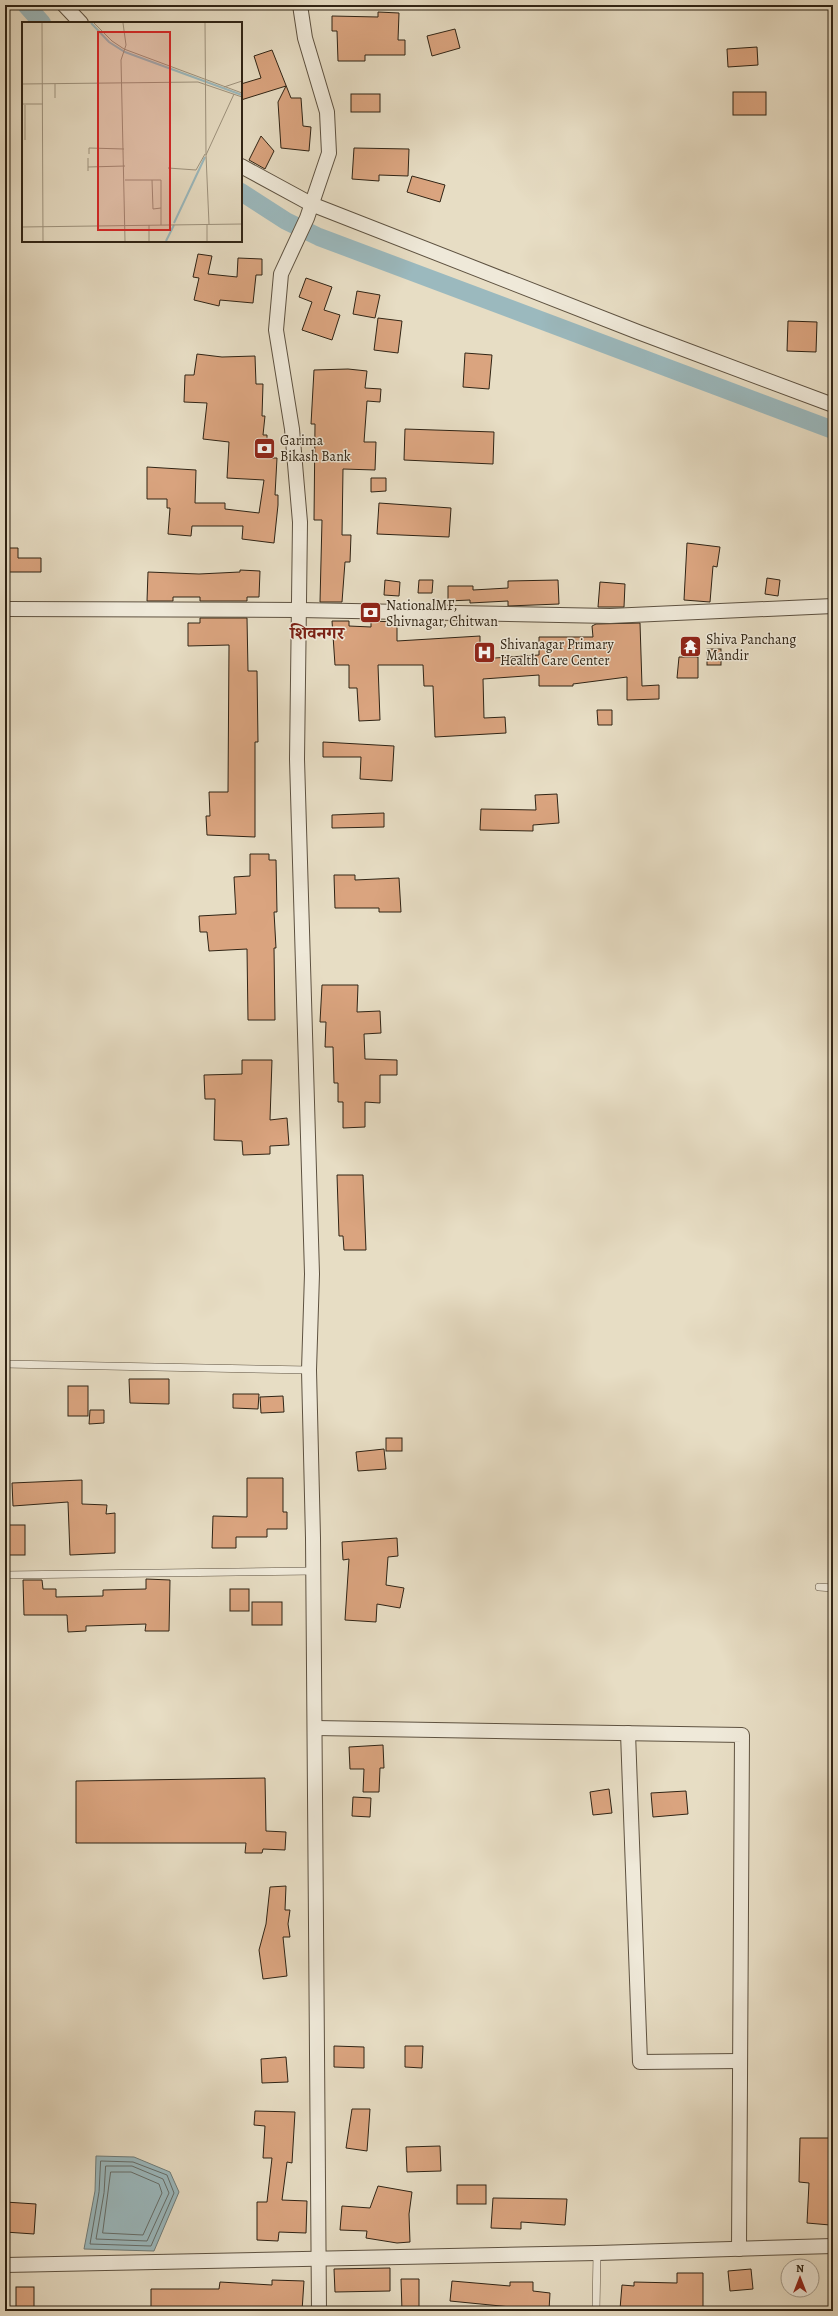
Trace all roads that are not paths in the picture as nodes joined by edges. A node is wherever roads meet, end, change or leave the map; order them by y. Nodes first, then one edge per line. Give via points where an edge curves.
1 (64, 5) edge
2 (300, 5) edge
3 (80, 22) edge
4 (242, 167) edge
5 (309, 211) junction
6 (833, 405) edge
7 (833, 606) edge
8 (5, 609) edge
9 (299, 610) junction
10 (5, 1364) edge
11 (309, 1370) junction
12 (313, 1571) junction
13 (5, 1575) edge
14 (819, 1587) dead end
15 (833, 1588) edge
16 (314, 1728) junction
17 (628, 1733) junction
18 (740, 2061) junction
19 (833, 2246) edge
20 (739, 2249) junction
21 (597, 2253) junction
22 (318, 2258) junction
23 (5, 2265) edge
24 (319, 2311) edge
25 (596, 2311) edge

1 - 3 street
2 - 5 street via 305,38 327,112 329,153
4 - 5 street
5 - 6 street
5 - 9 street via 281,274 276,330 292,429 300,522
7 - 9 street via 610,616
8 - 9 street
9 - 11 street via 297,759 312,1274
10 - 11 lane
11 - 12 street
12 - 13 lane
12 - 16 street
14 - 15 lane
16 - 17 street
16 - 22 street
17 - 18 street via 640,2062
17 - 18 street via 742,1735
18 - 20 street
19 - 20 street
20 - 21 street
21 - 22 street
21 - 25 lane
22 - 23 street
22 - 24 street

